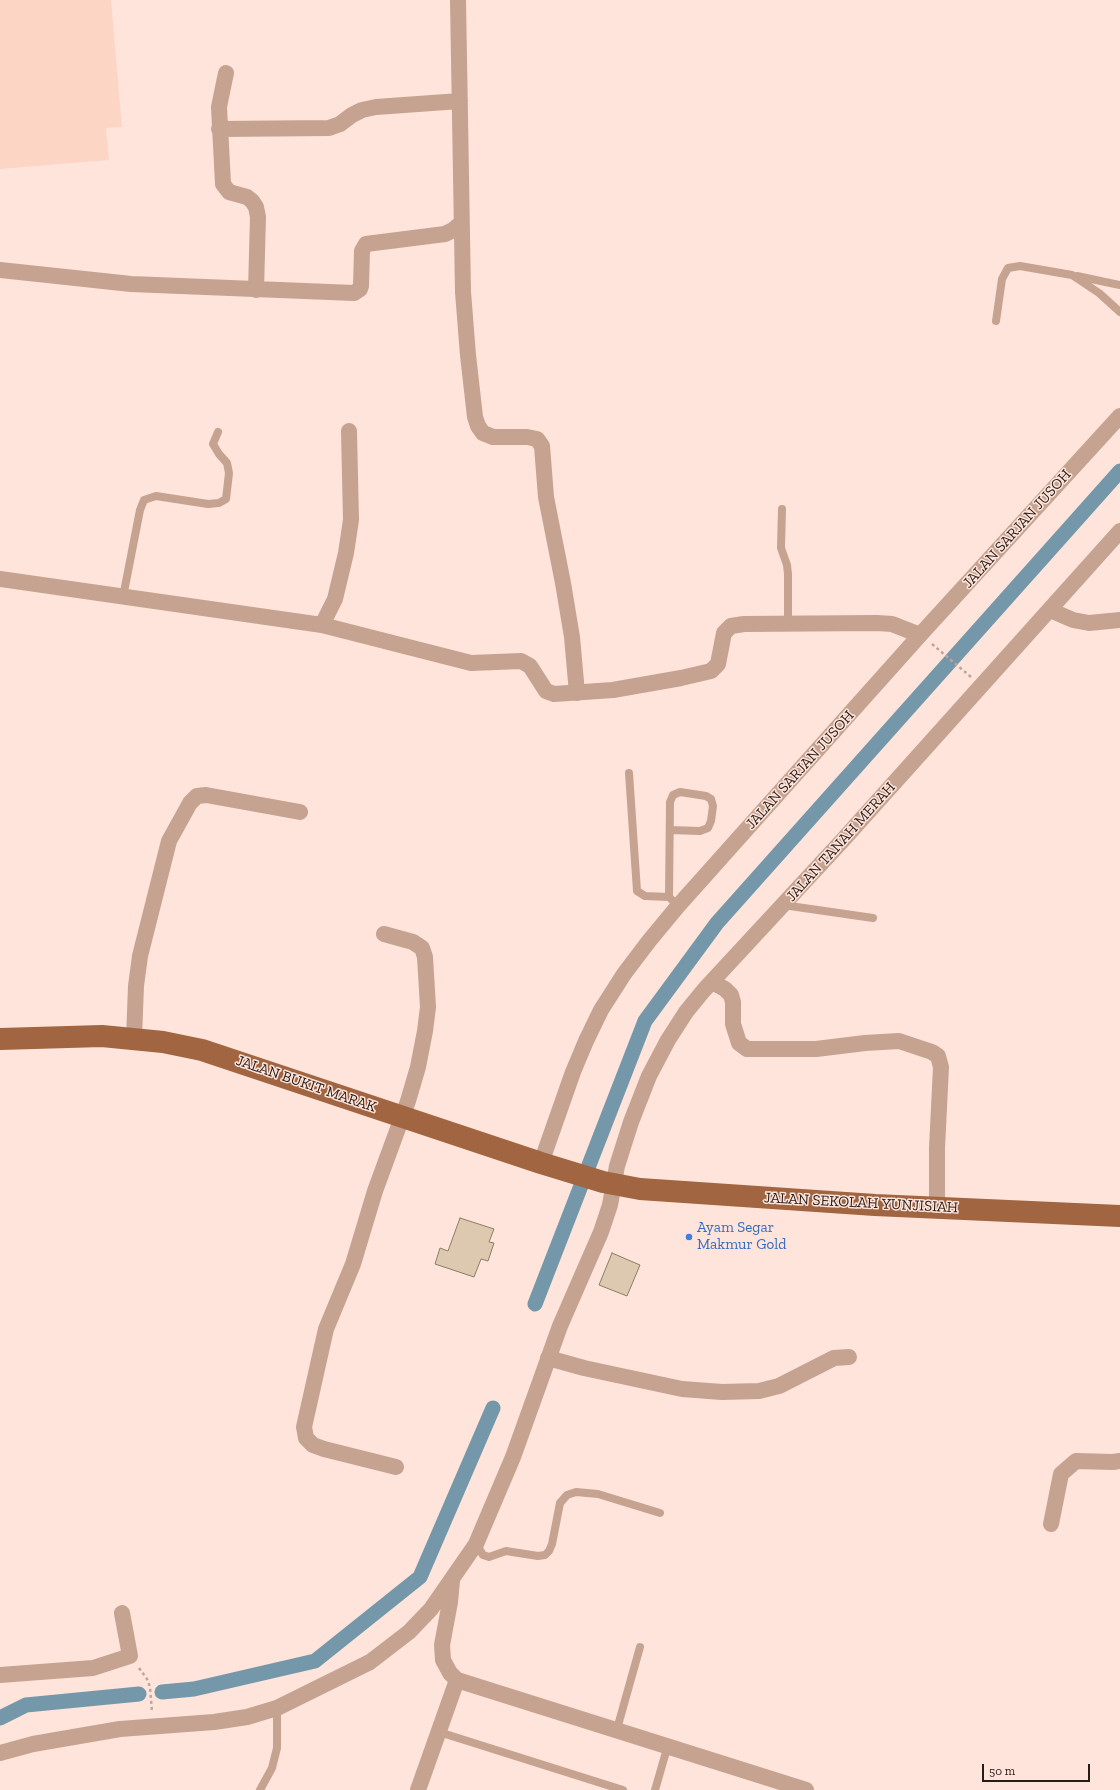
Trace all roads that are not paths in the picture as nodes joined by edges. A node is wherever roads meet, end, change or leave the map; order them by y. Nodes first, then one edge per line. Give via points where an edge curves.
1 (458, 0) edge
2 (226, 73) dead end
3 (460, 101) junction
4 (220, 129) junction
5 (461, 223) junction
6 (0, 270) edge
7 (1072, 275) junction
8 (1120, 286) edge
9 (256, 290) junction
10 (1120, 312) edge
11 (996, 321) dead end
12 (1120, 416) edge
13 (349, 431) dead end
14 (218, 432) dead end
15 (782, 509) dead end
16 (1120, 531) edge
17 (0, 580) edge
18 (123, 597) junction
19 (1050, 610) junction
20 (1120, 620) edge
21 (788, 623) junction
22 (322, 625) junction
23 (926, 640) junction
24 (577, 693) junction
25 (629, 773) dead end
26 (300, 812) dead end
27 (670, 830) junction
28 (674, 901) junction
29 (783, 905) junction
30 (874, 918) dead end
31 (384, 934) dead end
32 (712, 982) junction
33 (134, 1038) junction
34 (0, 1039) edge
35 (403, 1116) junction
36 (546, 1165) junction
37 (609, 1184) junction
38 (937, 1207) junction
39 (1120, 1216) edge
40 (849, 1357) dead end
41 (548, 1358) junction
42 (1120, 1461) edge
43 (396, 1467) dead end
44 (660, 1513) dead end
45 (1051, 1524) dead end
46 (476, 1544) junction
47 (452, 1581) junction
48 (122, 1613) dead end
49 (640, 1647) dead end
50 (0, 1675) edge
51 (457, 1680) junction
52 (277, 1708) junction
53 (617, 1729) junction
54 (439, 1732) junction
55 (668, 1745) junction
56 (0, 1753) edge
57 (260, 1790) edge
58 (418, 1790) edge
59 (623, 1790) edge
60 (655, 1790) edge
61 (806, 1790) edge

1 - 3 street
2 - 4 street via 219,107
3 - 4 street via 376,107 362,110 329,128
3 - 5 street
4 - 9 street via 223,184 229,192 247,197 256,207
5 - 9 street via 445,234 366,244 362,250 361,286 354,293
5 - 24 street via 468,355 478,426 483,433 493,437 527,437 537,439 542,446 546,497 572,637
6 - 9 street via 132,284
7 - 8 lane
7 - 10 lane via 1099,293
7 - 11 lane via 1020,266 1008,268 1002,279
12 - 23 street, JALAN SARJAN JUSOH
13 - 22 street via 351,520 335,599
14 - 18 lane via 213,444 227,463 230,473 226,499 208,504 156,496 144,500
15 - 21 lane via 781,548 788,574
16 - 19 street, JALAN TANAH MERAH
17 - 18 street
18 - 22 street
19 - 20 street via 1073,620 1089,623
19 - 29 street, JALAN TANAH MERAH
21 - 23 street via 892,624
21 - 24 street via 731,626 724,633 718,664 711,671 613,690
22 - 24 street via 471,663 521,661 530,666 546,691 554,694
23 - 28 street, JALAN SARJAN JUSOH
25 - 28 lane via 637,891 645,896
26 - 33 street via 206,795 197,796 190,803 169,841 140,956
27 - 27 lane via 670,802 673,795 680,792 711,799 713,806 708,828 700,831
27 - 28 lane
28 - 36 street, JALAN SARJAN JUSOH via 601,1010 573,1072
29 - 30 lane
29 - 32 street, JALAN TANAH MERAH
31 - 35 street via 413,942 422,948 425,957 428,1007 425,1031 418,1067
32 - 37 street, JALAN TANAH MERAH via 686,1012 649,1076
32 - 38 street via 731,995 735,1032 739,1043 747,1049 816,1049 898,1041 938,1056 941,1067
33 - 34 main road, JALAN BUKIT MARAK via 82,1036
33 - 35 main road, JALAN BUKIT MARAK via 202,1050
35 - 36 main road, JALAN BUKIT MARAK
35 - 43 street via 375,1191 353,1264 326,1329 304,1427 306,1438 313,1445
36 - 37 main road, JALAN BUKIT MARAK
37 - 38 main road, JALAN SEKOLAH YUNJISIAH via 685,1193
37 - 41 street, JALAN TANAH MERAH via 610,1204 601,1232
38 - 39 main road, JALAN SEKOLAH YUNJISIAH
40 - 41 street via 834,1358 779,1386 760,1391 722,1392 668,1386
41 - 46 street, JALAN TANAH MERAH via 513,1457
42 - 45 street via 1076,1461 1061,1474
44 - 46 lane via 598,1494 576,1492 567,1495 560,1503 552,1544 545,1555 506,1552 489,1557 483,1555
46 - 47 street, JALAN TANAH MERAH
47 - 51 street via 442,1645 443,1660
47 - 52 street, JALAN TANAH MERAH via 409,1632 370,1662
48 - 50 street via 130,1656 93,1668
49 - 53 lane
51 - 53 street
51 - 54 street
52 - 56 street, JALAN TANAH MERAH via 247,1717 214,1722 120,1729 47,1741
52 - 57 lane via 277,1748 272,1768
53 - 55 street
54 - 58 street
54 - 59 lane
55 - 60 lane
55 - 61 street

